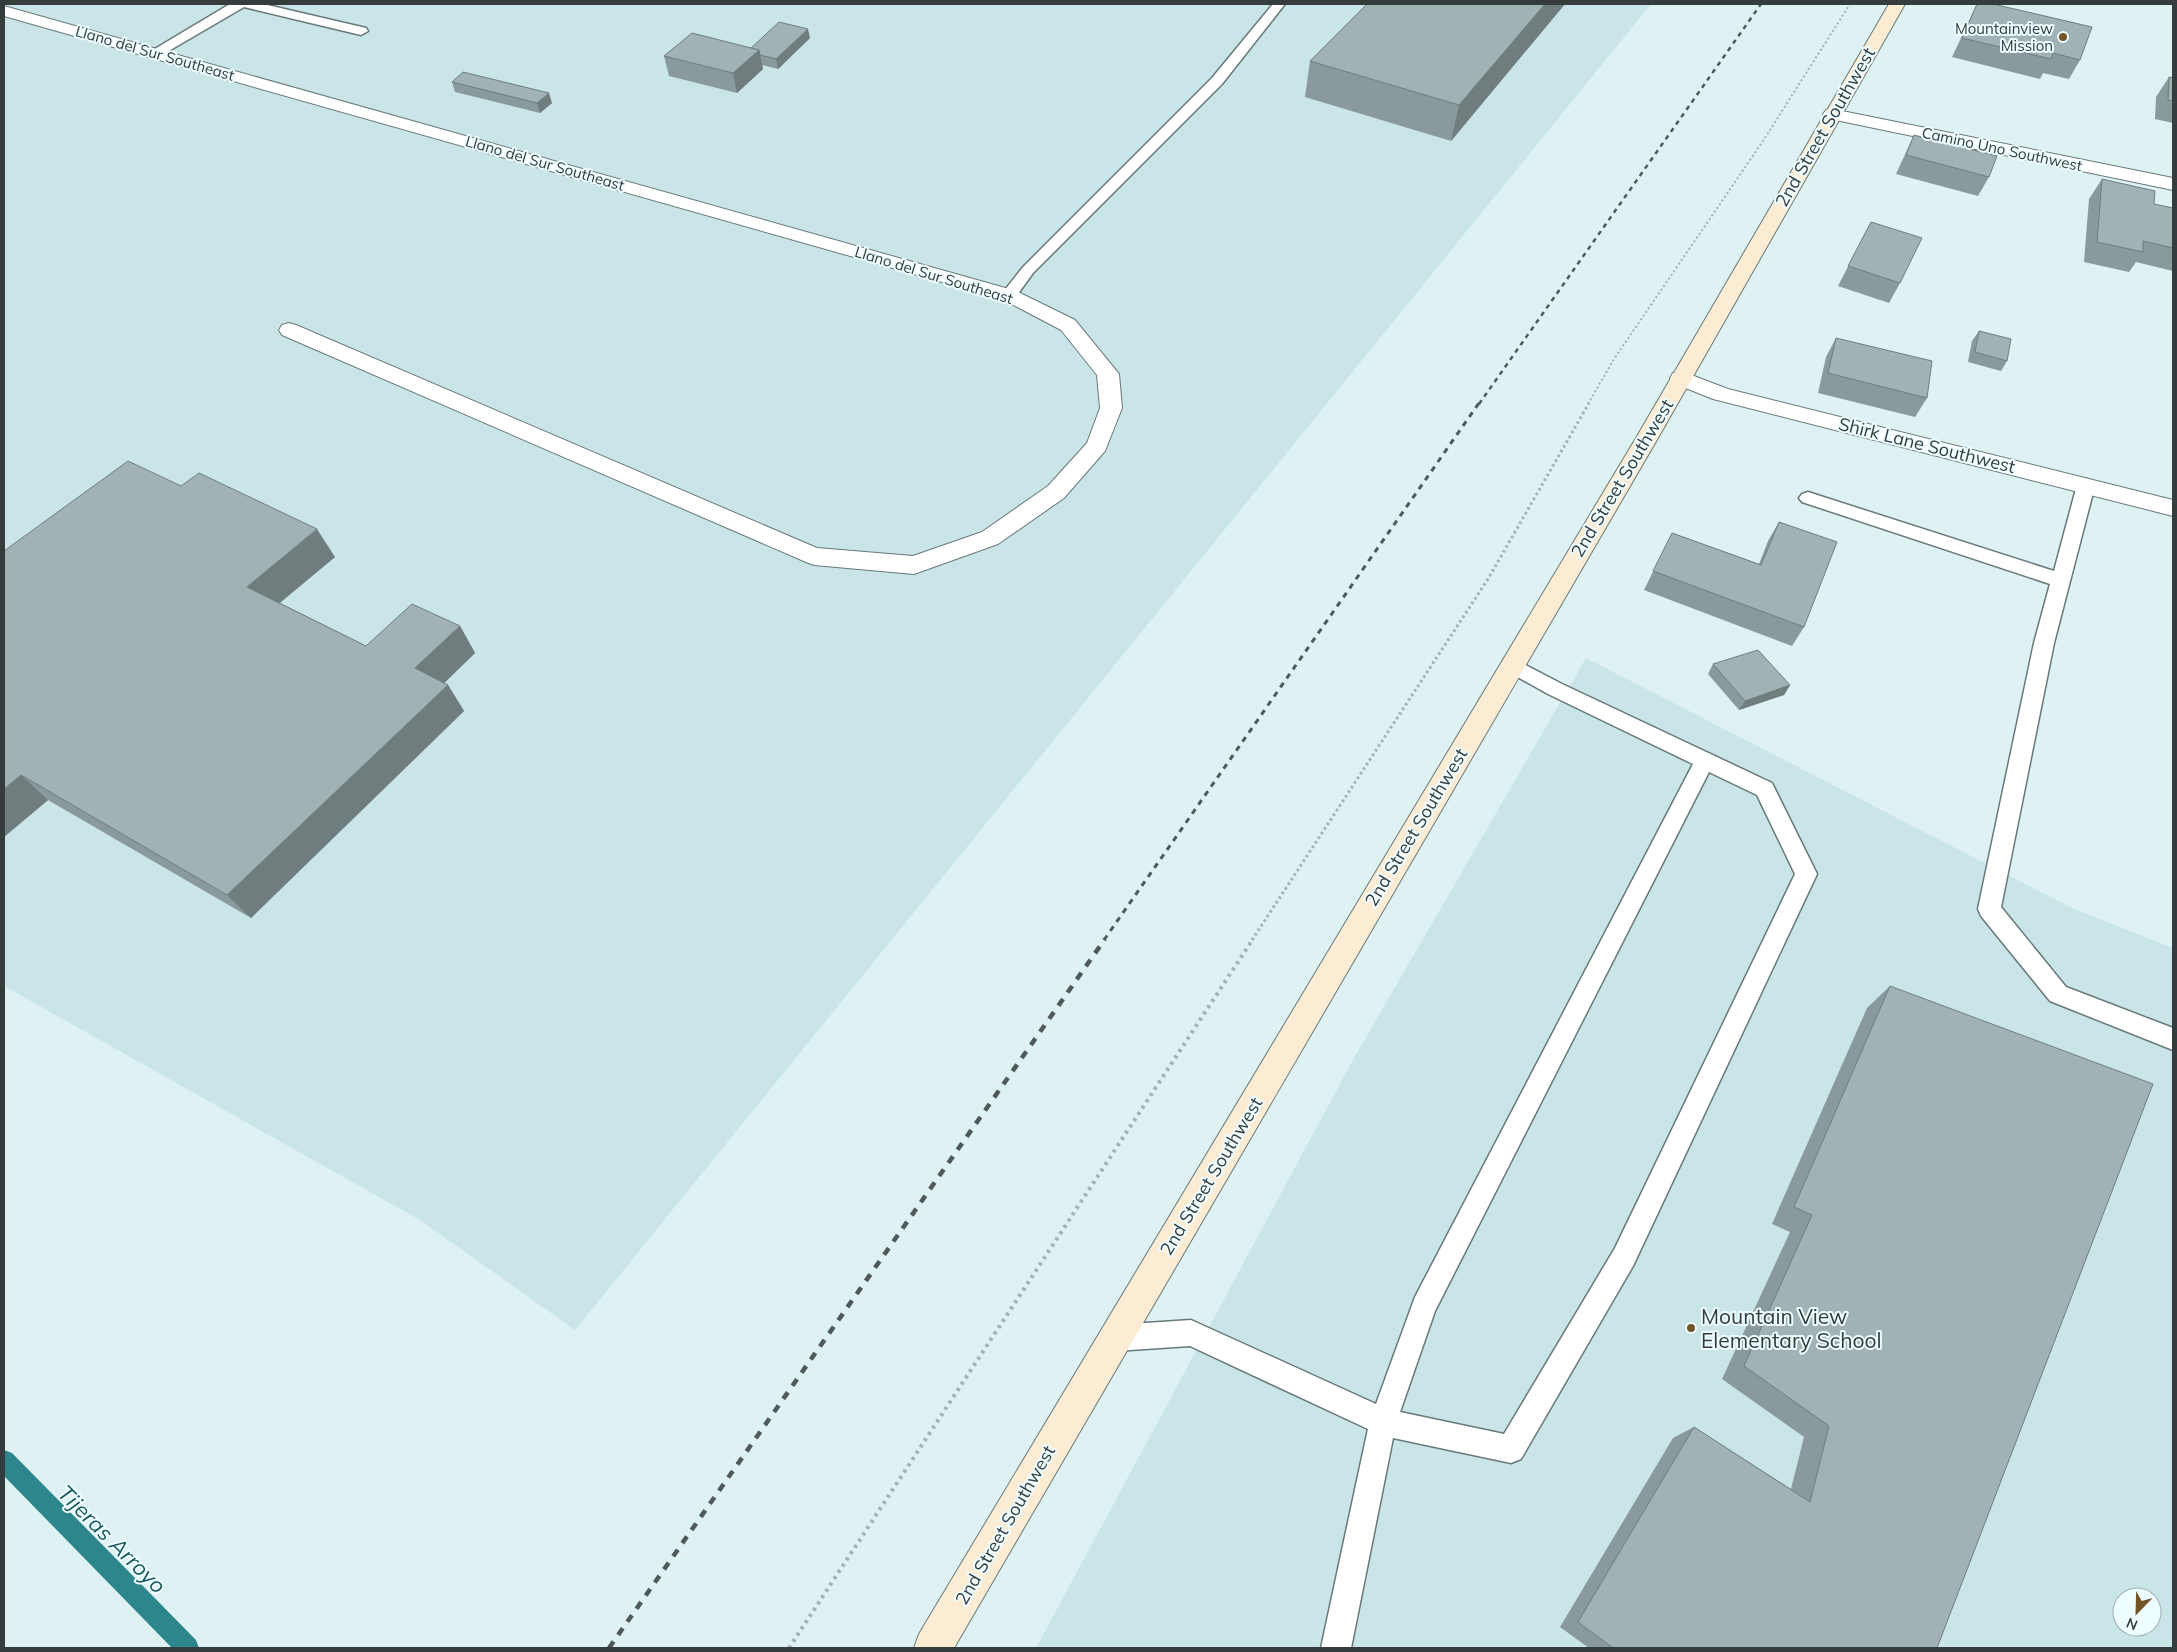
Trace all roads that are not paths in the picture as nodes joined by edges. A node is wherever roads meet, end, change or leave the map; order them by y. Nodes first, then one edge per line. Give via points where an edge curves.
1 (239, 4) edge
2 (248, 4) edge
3 (1280, 4) edge
4 (1897, 4) edge
5 (4, 10) edge
6 (361, 31) dead end
7 (155, 53) junction
8 (1832, 114) junction
9 (2173, 184) edge
10 (1009, 295) junction
11 (289, 330) dead end
12 (1681, 378) junction
13 (2086, 485) junction
14 (1808, 498) dead end
15 (2173, 508) edge
16 (2061, 580) junction
17 (1512, 666) junction
18 (1705, 760) junction
19 (2173, 1039) edge
20 (1115, 1338) junction
21 (1383, 1422) junction
22 (933, 1648) edge
23 (1336, 1648) edge

1 - 7 lane
2 - 6 lane
3 - 10 lane via 1217,81 1090,206 1028,270
4 - 8 street, 2nd Street Southwest
5 - 7 street, Llano del Sur Southeast
7 - 10 street, Llano del Sur Southeast
8 - 9 street, Camino Uno Southwest
8 - 12 street, 2nd Street Southwest
10 - 11 street, Llano del Sur Southeast via 1068,325 1108,374 1111,408 1097,446 1056,492 990,538 914,565 814,556
12 - 13 street, Shirk Lane Southwest via 1721,394
12 - 17 street, 2nd Street Southwest
13 - 15 street, Shirk Lane Southwest
13 - 16 lane
14 - 16 lane
16 - 19 lane via 2044,643 1989,909 2058,994
17 - 18 lane
17 - 20 street, 2nd Street Southwest
18 - 21 lane via 1424,1306
18 - 21 lane via 1765,789 1806,874 1624,1257 1511,1449
20 - 21 lane via 1191,1333
20 - 22 street, 2nd Street Southwest
21 - 23 lane

